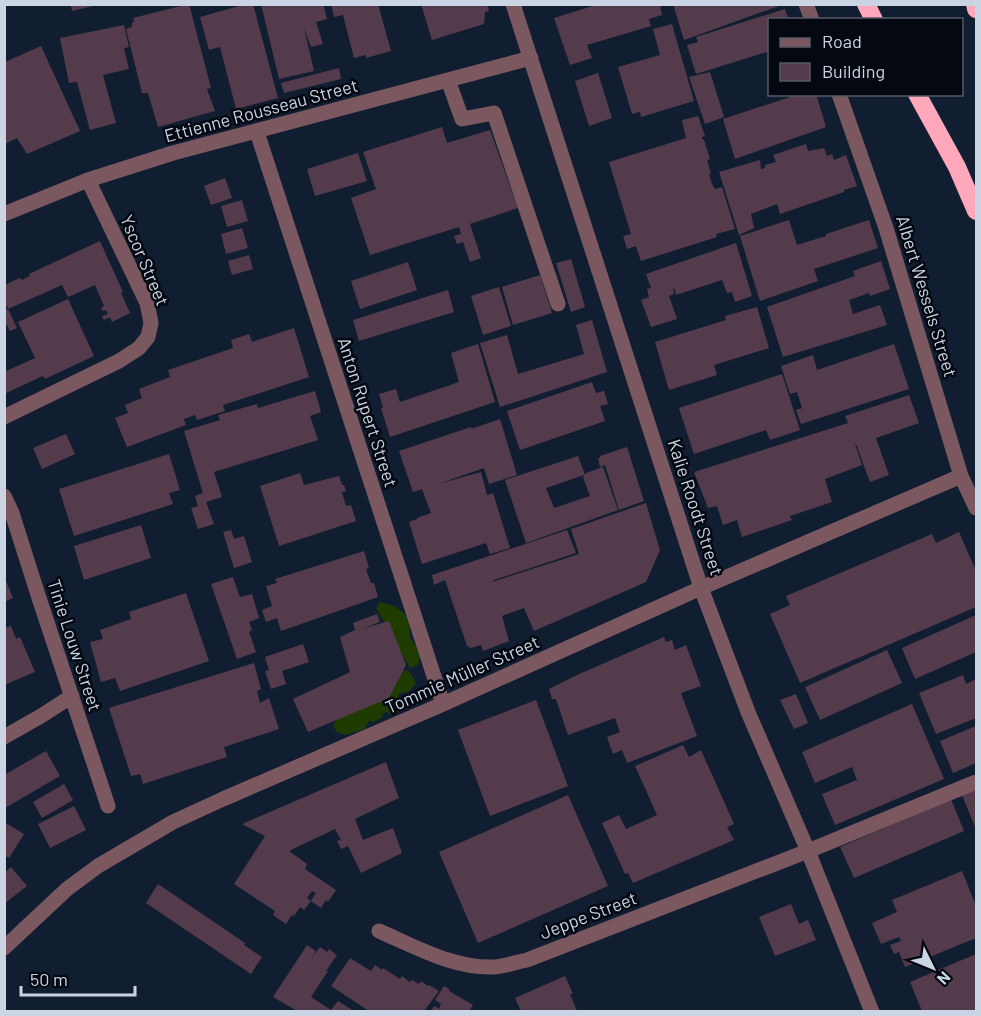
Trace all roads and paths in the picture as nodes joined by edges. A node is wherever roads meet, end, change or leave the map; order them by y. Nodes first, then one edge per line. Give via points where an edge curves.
1 (513, 4) edge
2 (866, 4) edge
3 (873, 18) edge
4 (531, 58) junction
5 (448, 80) junction
6 (840, 96) edge
7 (918, 96) edge
8 (257, 132) junction
9 (88, 180) junction
10 (976, 211) edge
11 (4, 214) edge
12 (558, 304) dead end
13 (4, 417) edge
14 (961, 476) junction
15 (4, 496) edge
16 (976, 508) edge
17 (701, 588) junction
18 (72, 696) junction
19 (443, 704) junction
20 (4, 737) edge
21 (976, 782) edge
22 (108, 806) dead end
23 (808, 851) junction
24 (379, 931) dead end
25 (4, 948) edge
26 (872, 1011) edge

1 - 4 street, Kalie Roodt Street
2 - 3 highway
4 - 5 street, Ettienne Rousseau Street
4 - 17 street, Kalie Roodt Street
5 - 8 street, Ettienne Rousseau Street
5 - 12 street via 462,119 494,113
6 - 14 street, Albert Wessels Street via 886,228
7 - 10 highway
8 - 9 street, Ettienne Rousseau Street
8 - 19 street, Anton Rupert Street
9 - 11 street, Ettienne Rousseau Street
9 - 13 street, Yscor Street via 147,303 151,323 148,337 119,361
14 - 16 street, Albert Wessels Street
14 - 17 street, Tommie Müller Street
15 - 18 street, Tinie Louw Street
17 - 19 street, Tommie Müller Street
17 - 23 street, Kalie Roodt Street via 748,712
18 - 20 street
18 - 22 street, Tinie Louw Street
19 - 25 street, Tommie Müller Street via 173,822 67,889
21 - 23 street, Jeppe Street
23 - 24 street, Jeppe Street via 527,960 497,967 444,959
23 - 26 street, Kalie Roodt Street

